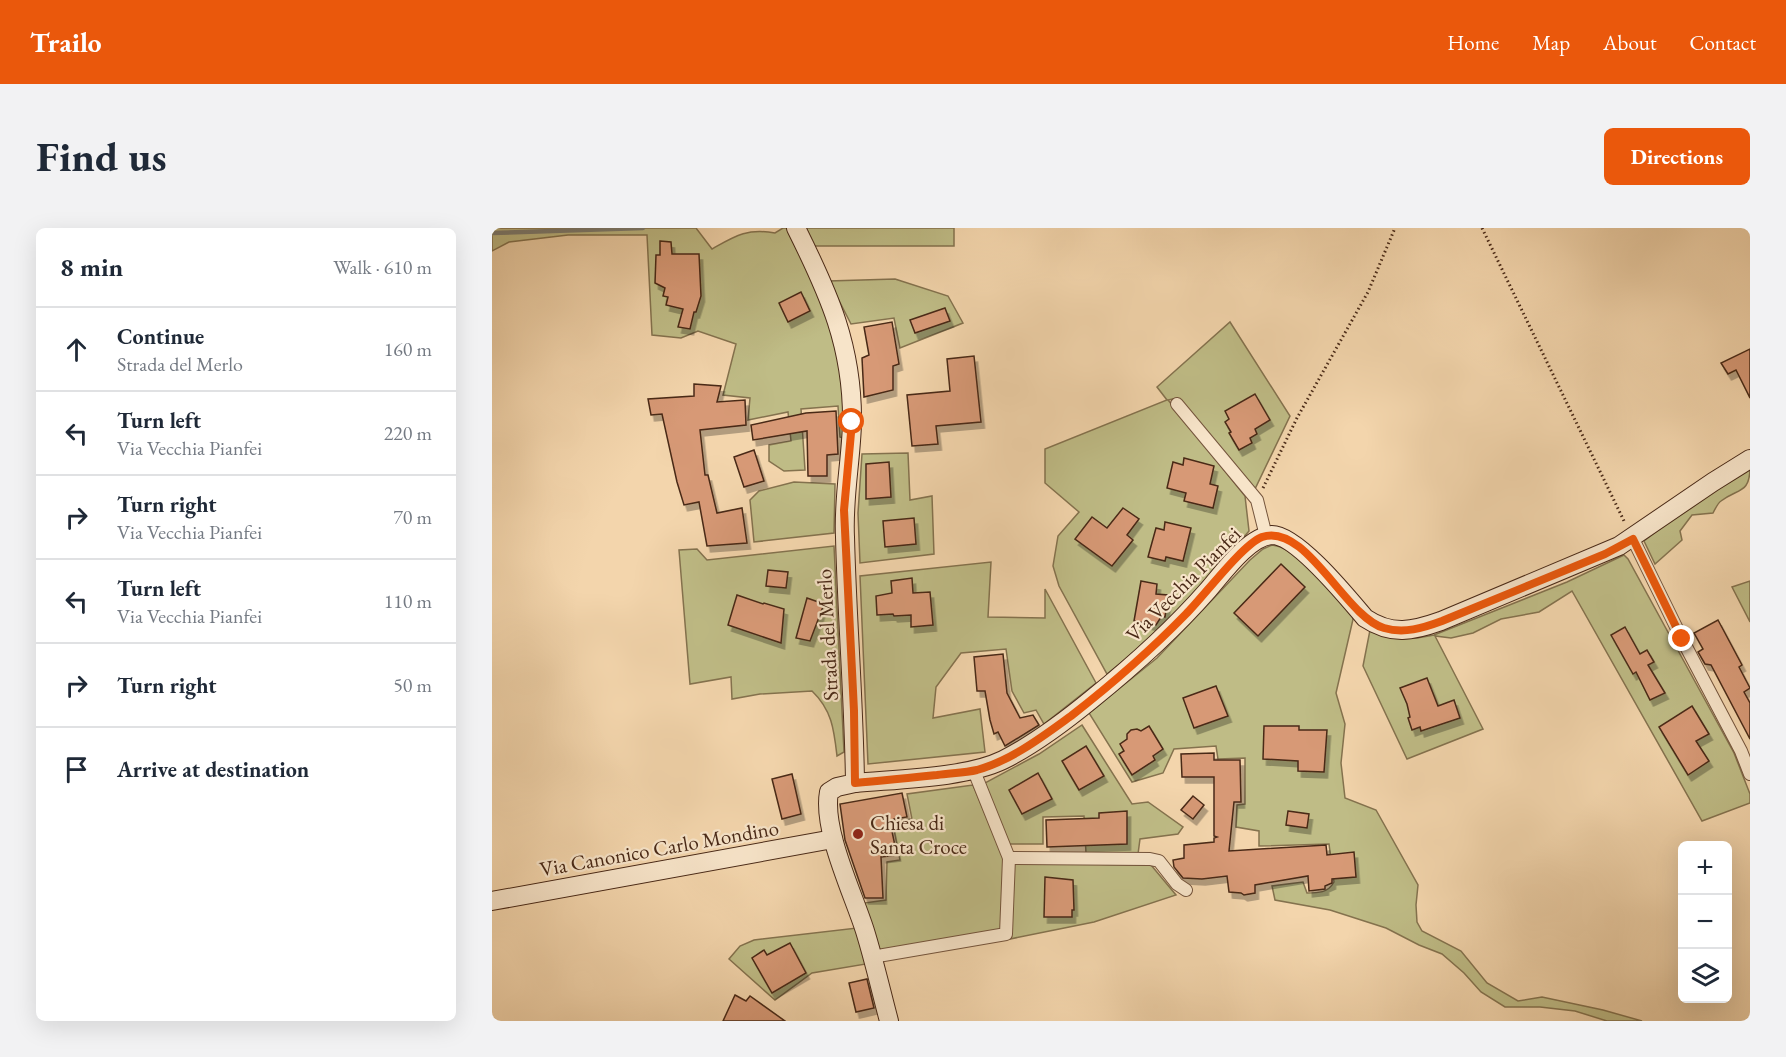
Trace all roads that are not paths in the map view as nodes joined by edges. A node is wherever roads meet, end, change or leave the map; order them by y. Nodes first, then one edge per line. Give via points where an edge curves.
1 (796, 228) edge
2 (1177, 404) dead end
3 (1750, 459) edge
4 (1266, 536) junction
5 (1633, 539) junction
6 (974, 771) junction
7 (1750, 774) edge
8 (855, 783) junction
9 (833, 839) junction
10 (1009, 858) junction
11 (1186, 890) dead end
12 (492, 901) edge
13 (872, 957) junction
14 (889, 1021) edge

1 - 8 street, Strada del Merlo via 836,316 849,374 851,430 844,510
2 - 4 street via 1257,501
3 - 5 street, Via Vecchia Pianfei
4 - 5 street, Via Vecchia Pianfei via 1282,537 1297,546 1365,618 1381,628 1400,631 1442,621
4 - 6 street, Via Vecchia Pianfei via 1246,548 1159,641 1079,709 1032,744
5 - 7 street
6 - 8 street, Via Vecchia Pianfei
6 - 10 street
8 - 9 street via 829,792
9 - 12 street, Via Canonico Carlo Mondino
9 - 13 street
10 - 11 street via 1150,859 1159,861
10 - 13 street via 1006,934
13 - 14 street

